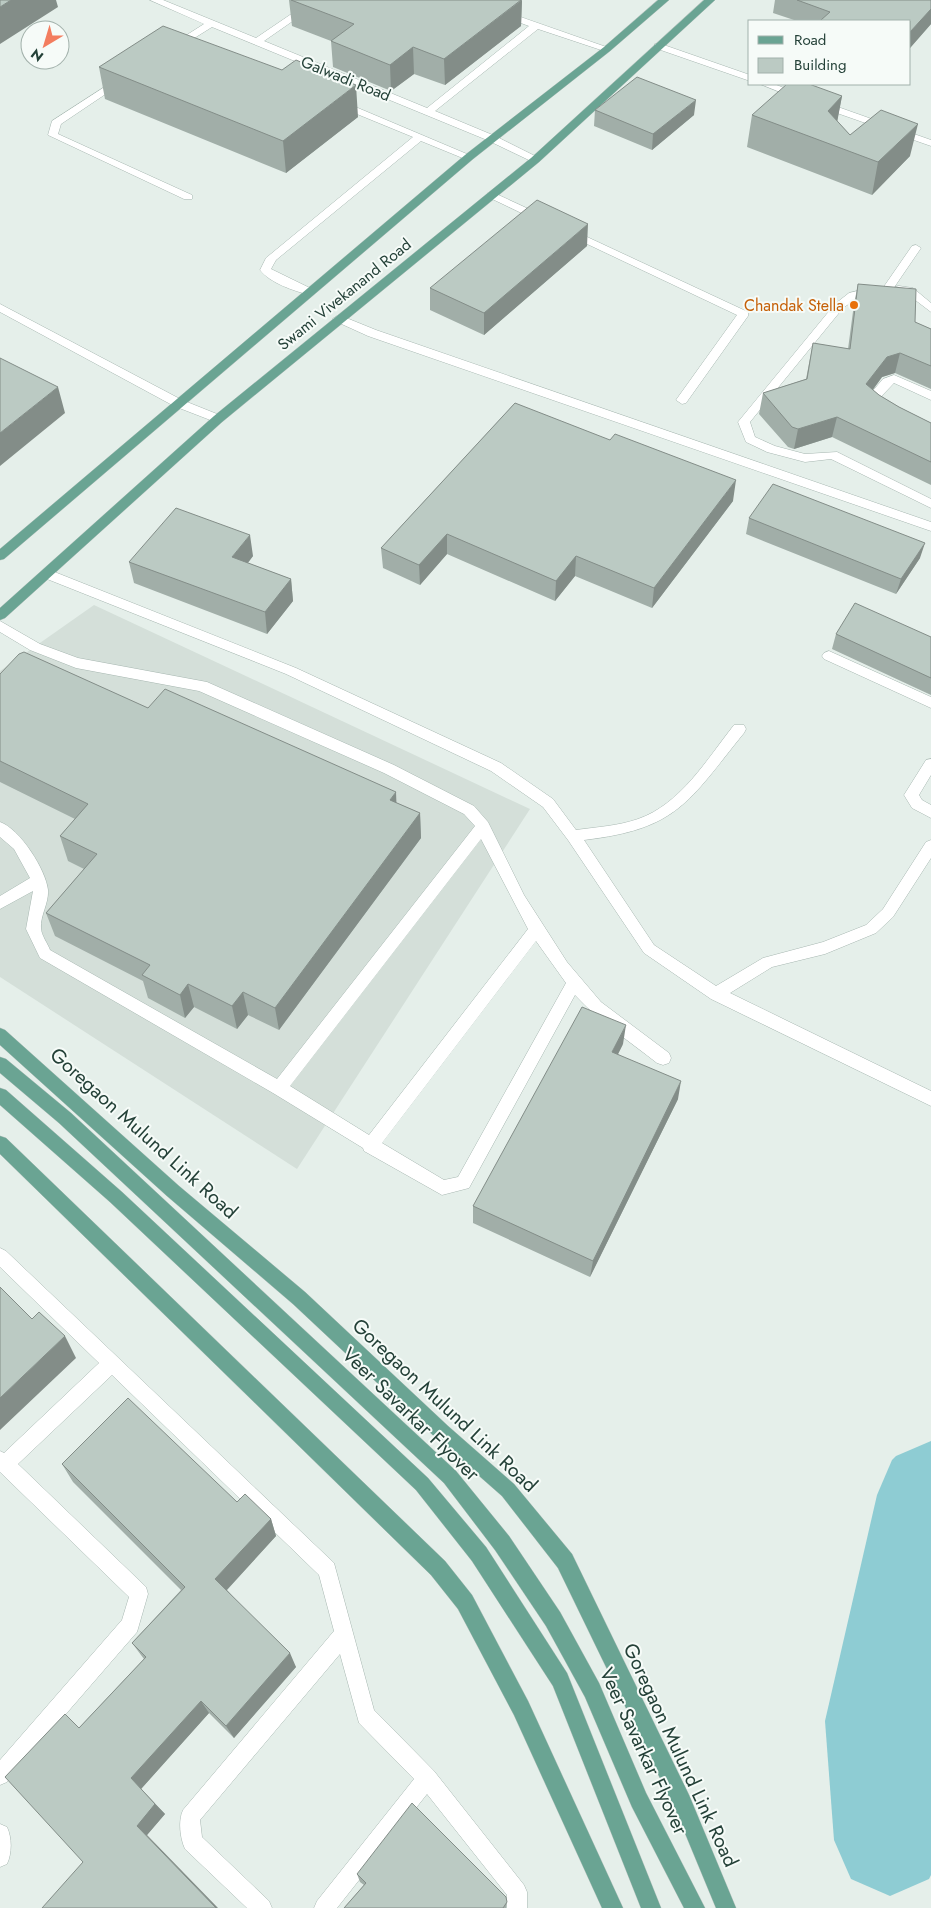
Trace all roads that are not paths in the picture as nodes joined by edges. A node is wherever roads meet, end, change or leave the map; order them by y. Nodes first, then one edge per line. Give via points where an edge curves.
1 (155, 0) edge
2 (318, 0) edge
3 (463, 0) edge
4 (664, 0) edge
5 (710, 0) edge
6 (212, 23) junction
7 (536, 25) junction
8 (257, 42) junction
9 (185, 43) edge
10 (658, 46) junction
11 (607, 49) junction
12 (306, 62) junction
13 (294, 70) edge
14 (128, 76) edge
15 (748, 77) edge
16 (768, 85) edge
17 (333, 101) edge
18 (428, 112) junction
19 (420, 137) junction
20 (491, 138) junction
21 (931, 143) edge
22 (469, 156) junction
23 (535, 160) junction
24 (492, 195) junction
25 (188, 197) dead end
26 (916, 248) dead end
27 (889, 287) junction
28 (310, 292) junction
29 (0, 307) edge
30 (931, 309) edge
31 (339, 319) junction
32 (931, 396) edge
33 (682, 400) dead end
34 (178, 403) junction
35 (882, 413) edge
36 (218, 419) junction
37 (931, 504) edge
38 (931, 527) edge
39 (0, 556) edge
40 (47, 574) junction
41 (0, 615) edge
42 (0, 626) edge
43 (58, 656) junction
44 (829, 656) dead end
45 (43, 663) edge
46 (931, 703) edge
47 (739, 729) dead end
48 (931, 764) edge
49 (931, 812) edge
50 (0, 828) edge
51 (482, 828) junction
52 (573, 836) junction
53 (931, 846) edge
54 (39, 880) junction
55 (0, 903) edge
56 (536, 930) junction
57 (574, 983) junction
58 (716, 994) junction
59 (0, 1035) edge
60 (663, 1058) dead end
61 (0, 1064) edge
62 (279, 1088) junction
63 (0, 1095) edge
64 (931, 1099) edge
65 (0, 1143) edge
66 (370, 1146) junction
67 (0, 1256) edge
68 (112, 1363) junction
69 (2, 1462) edge
70 (344, 1634) junction
71 (0, 1775) edge
72 (427, 1778) junction
73 (0, 1834) edge
74 (0, 1857) edge
75 (262, 1908) edge
76 (324, 1908) edge
77 (517, 1908) edge
78 (612, 1908) edge
79 (651, 1908) edge
80 (695, 1908) edge
81 (726, 1908) edge

1 - 6 street, Galwadi Road
2 - 8 street
3 - 7 street
4 - 11 main road, Swami Vivekanand Road
5 - 10 main road, Swami Vivekanand Road
6 - 8 street, Galwadi Road
6 - 9 street
7 - 11 street
7 - 18 street
8 - 12 street, Galwadi Road
10 - 15 street
10 - 23 main road, Swami Vivekanand Road
11 - 20 main road, Swami Vivekanand Road
12 - 13 street
12 - 18 street, Galwadi Road
14 - 25 street via 56,123 52,134
16 - 21 street
17 - 19 street
18 - 20 street, Galwadi Road
19 - 22 street
19 - 28 street via 271,258 265,270
20 - 22 main road, Swami Vivekanand Road
20 - 23 street, Galwadi Road
22 - 28 main road, Swami Vivekanand Road
23 - 24 main road, Swami Vivekanand Road
24 - 31 main road, Swami Vivekanand Road
24 - 33 street via 744,314
26 - 27 street
27 - 30 street via 909,290
27 - 37 street via 853,295 839,306 744,422 750,439 771,449 805,458 833,455
28 - 34 main road, Swami Vivekanand Road
29 - 34 street
31 - 36 main road, Swami Vivekanand Road
31 - 38 street
32 - 35 street via 894,379 887,382 869,403
34 - 36 street
34 - 39 main road, Swami Vivekanand Road
36 - 40 main road, Swami Vivekanand Road
40 - 41 main road, Swami Vivekanand Road
40 - 52 street via 291,671 496,767 548,803
42 - 43 street via 35,647
43 - 45 street
43 - 51 street via 76,663 202,686 389,769 468,810
44 - 46 street
47 - 52 street via 684,795 665,812 639,825
48 - 49 street via 911,795 917,804
50 - 54 street via 19,845
51 - 56 street
51 - 62 street
52 - 58 street via 649,949
53 - 58 street via 888,913 871,929 825,948 768,962
54 - 55 street
54 - 62 street via 41,893 33,929 45,954
56 - 57 street
56 - 66 street
57 - 60 street via 598,1008
57 - 66 street via 463,1183 442,1188
58 - 64 street
59 - 81 main road, Goregaon Mulund Link Road via 299,1298 508,1490 569,1570 682,1802
61 - 80 main road, Veer Savarkar Flyover via 65,1118 450,1477 502,1543 553,1619 592,1690 639,1800
62 - 66 street
63 - 79 main road via 116,1197 422,1484 479,1554 560,1680
65 - 78 main road via 438,1568 465,1602 521,1708
67 - 68 street
68 - 69 street
68 - 70 street via 327,1570
69 - 71 street via 139,1594 130,1625
70 - 72 street via 366,1716
70 - 75 street via 190,1817 192,1842
72 - 76 street
72 - 77 street via 516,1892
73 - 74 street

